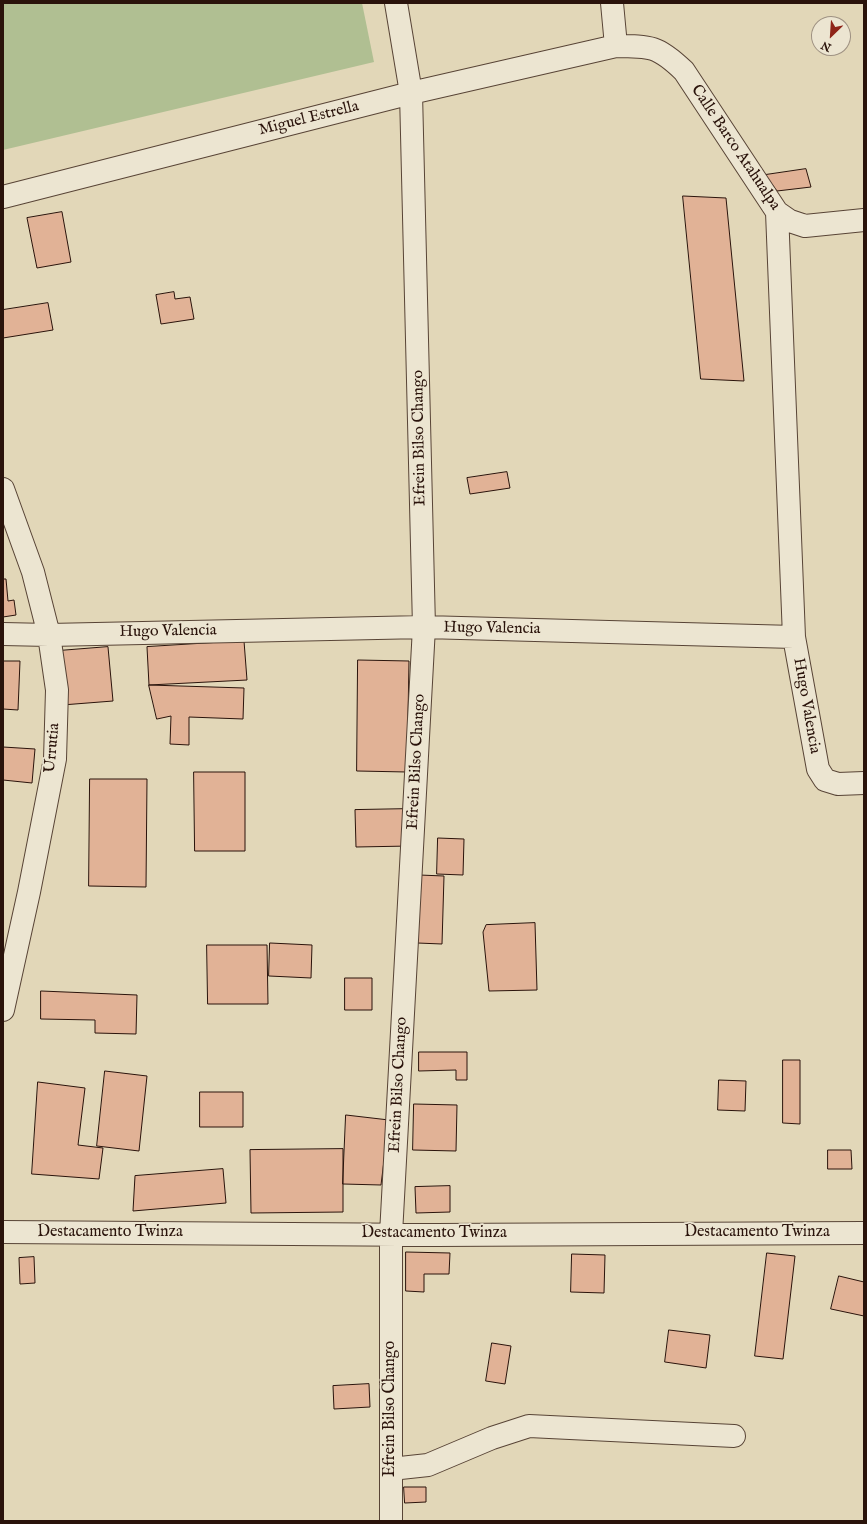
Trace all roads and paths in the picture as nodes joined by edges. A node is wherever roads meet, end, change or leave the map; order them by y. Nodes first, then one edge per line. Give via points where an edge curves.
1 (396, 3) edge
2 (612, 3) edge
3 (616, 46) junction
4 (412, 93) junction
5 (3, 196) edge
6 (777, 212) junction
7 (864, 220) edge
8 (3, 489) edge
9 (424, 627) junction
10 (3, 634) edge
11 (49, 635) junction
12 (794, 637) junction
13 (864, 783) edge
14 (3, 1010) edge
15 (3, 1232) edge
16 (864, 1233) edge
17 (391, 1234) junction
18 (734, 1436) dead end
19 (390, 1470) junction
20 (390, 1521) edge

1 - 4 street, Efrein Bilso Chango
2 - 3 street
3 - 4 street, Miguel Estrella
3 - 6 street, Calle Barco Atahualpa via 646,46 667,55 684,71
4 - 5 street, Miguel Estrella
4 - 9 street, Efrein Bilso Chango
6 - 7 street, Calle Barco Atahualpa via 790,221 805,226
6 - 12 street
8 - 11 street, Urrutia via 33,572
9 - 11 street, Hugo Valencia
9 - 12 street, Hugo Valencia
9 - 17 street, Efrein Bilso Chango
10 - 11 street, Hugo Valencia
11 - 14 street, Urrutia via 57,690 55,759
12 - 13 street, Hugo Valencia via 818,769 825,780 838,784
15 - 17 street, Destacamento Twinza
16 - 17 street, Destacamento Twinza
17 - 19 street, Efrein Bilso Chango
18 - 19 street via 530,1426 492,1438 428,1465
19 - 20 street, Efrein Bilso Chango

